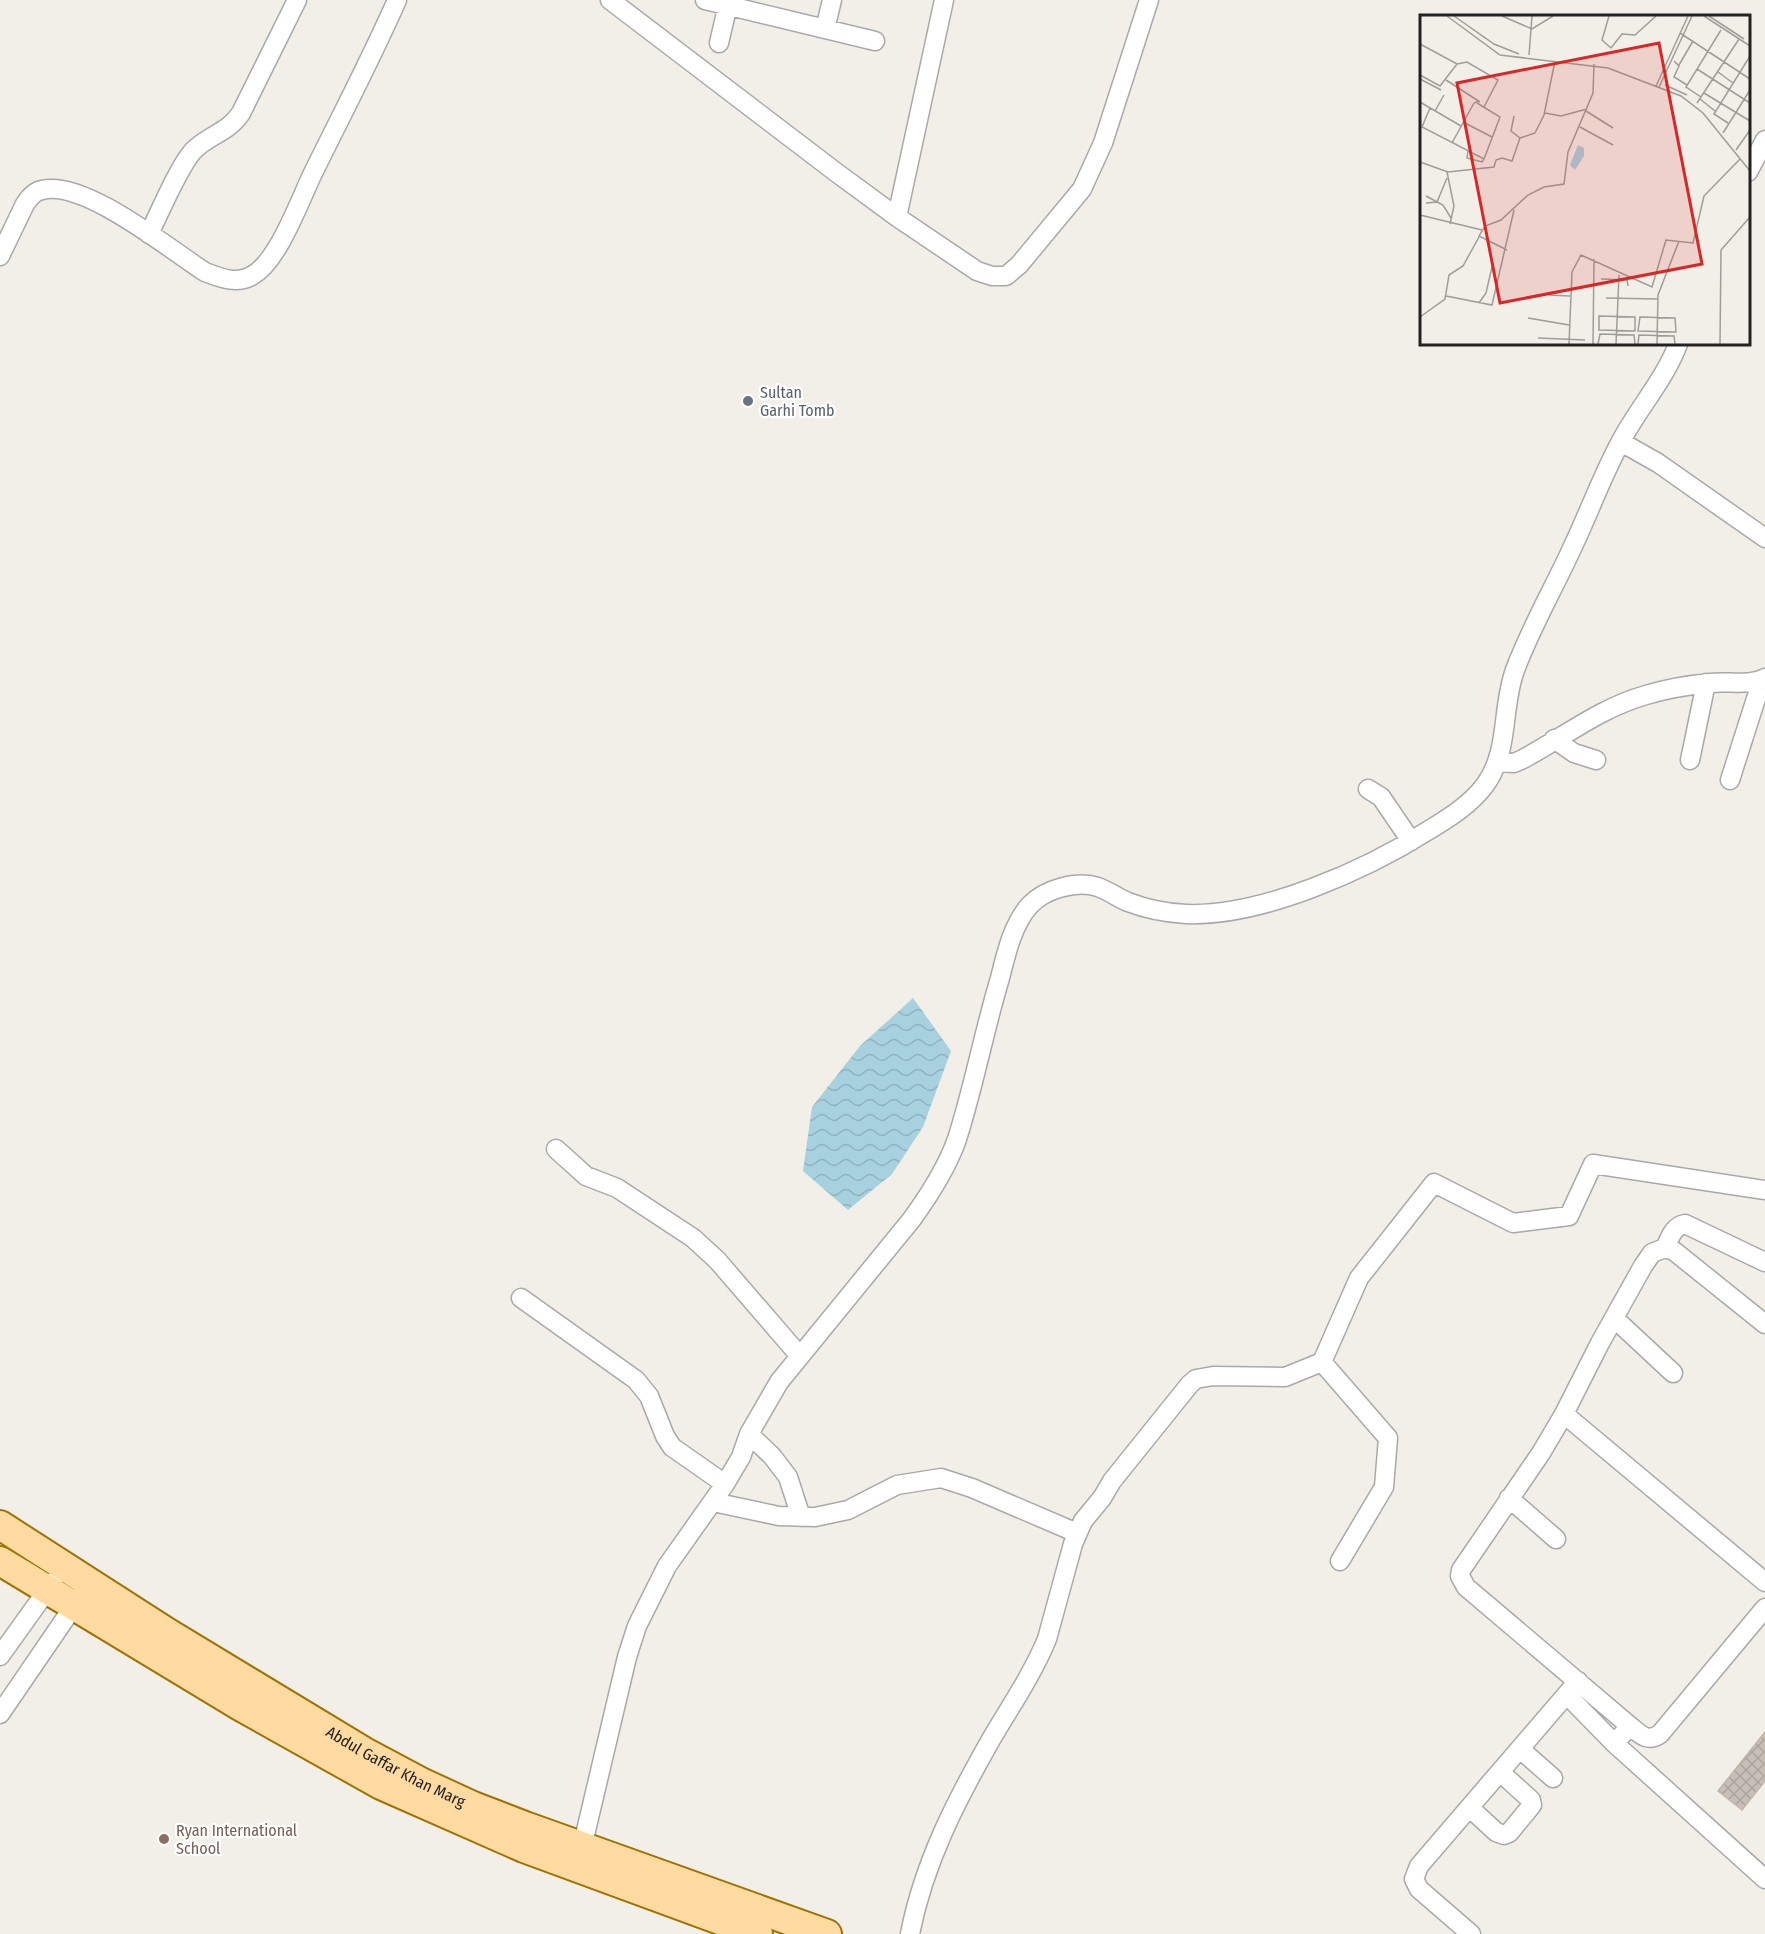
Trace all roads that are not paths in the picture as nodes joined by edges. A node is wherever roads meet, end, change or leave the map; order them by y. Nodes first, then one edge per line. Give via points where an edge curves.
1 (297, 0) edge
2 (397, 0) edge
3 (610, 0) edge
4 (705, 0) edge
5 (832, 0) edge
6 (944, 0) edge
7 (1149, 0) edge
8 (729, 3) edge
9 (825, 29) junction
10 (875, 41) dead end
11 (719, 44) dead end
12 (1765, 140) edge
13 (1750, 170) edge
14 (897, 217) junction
15 (149, 234) junction
16 (0, 256) edge
17 (1678, 345) edge
18 (1621, 442) junction
19 (1765, 538) edge
20 (1764, 679) edge
21 (1706, 683) junction
22 (1554, 739) junction
23 (1596, 760) dead end
24 (1690, 760) dead end
25 (1498, 762) junction
26 (1730, 780) dead end
27 (1368, 789) dead end
28 (1412, 841) junction
29 (556, 1149) dead end
30 (1765, 1190) edge
31 (1665, 1248) junction
32 (1765, 1262) edge
33 (521, 1298) dead end
34 (1614, 1318) junction
35 (1765, 1324) edge
36 (799, 1355) junction
37 (1322, 1362) junction
38 (1673, 1373) dead end
39 (1564, 1414) junction
40 (749, 1434) junction
41 (725, 1484) junction
42 (1509, 1498) junction
43 (713, 1502) junction
44 (801, 1517) junction
45 (0, 1525) edge
46 (1077, 1533) junction
47 (1556, 1539) dead end
48 (1340, 1561) dead end
49 (0, 1562) edge
50 (65, 1565) junction
51 (90, 1581) junction
52 (1765, 1582) edge
53 (48, 1591) junction
54 (74, 1607) junction
55 (1765, 1608) edge
56 (8, 1637) edge
57 (0, 1656) edge
58 (1572, 1688) junction
59 (0, 1714) edge
60 (1630, 1726) junction
61 (1614, 1743) junction
62 (1520, 1749) junction
63 (1500, 1772) junction
64 (1553, 1778) dead end
65 (1470, 1808) junction
66 (579, 1857) junction
67 (1765, 1879) edge
68 (758, 1934) edge
69 (827, 1934) edge
70 (909, 1934) edge
71 (1471, 1934) edge

1 - 15 street via 235,122 186,160
2 - 15 street via 289,225 264,266 238,281 222,279
3 - 14 street
4 - 8 street
5 - 9 street
6 - 14 street
7 - 14 street via 1095,164 1082,189 1019,266 1006,276 977,271
8 - 9 street
8 - 11 street
9 - 10 street
12 - 13 street
15 - 16 street via 76,192 39,190 24,204
17 - 18 street
18 - 19 street via 1658,463
18 - 25 street via 1525,645 1514,674
20 - 21 street
20 - 26 street
21 - 22 street via 1647,694 1617,705
21 - 24 street
22 - 23 street via 1574,753
22 - 25 street via 1514,763
25 - 28 street via 1476,795
27 - 28 street via 1381,797
28 - 36 street via 1354,872 1246,908 1207,914 1164,912 1088,885 1057,889 1031,904 1017,925 1006,956 957,1140 945,1169 912,1219
29 - 36 street via 586,1176 617,1188 693,1238
30 - 37 street via 1593,1164 1569,1216 1513,1223 1434,1183 1359,1278
31 - 32 street via 1674,1229 1685,1224
31 - 34 street via 1652,1253
31 - 35 street via 1674,1251
33 - 41 street via 636,1380 649,1396 672,1447
34 - 38 street
34 - 39 street
36 - 40 street
37 - 46 street via 1285,1377 1196,1379 1112,1481
37 - 48 street via 1388,1438 1384,1487
39 - 42 street
39 - 52 street
40 - 41 street
40 - 44 street via 788,1477
41 - 43 street
42 - 47 street
42 - 58 street via 1463,1564 1460,1576 1466,1587
43 - 44 street
43 - 66 street via 668,1566 638,1626
44 - 46 street via 848,1510 897,1485 941,1479 972,1488
45 - 50 main road, Abdul Gaffar Khan Marg
46 - 70 street via 1044,1646 942,1833 925,1875
49 - 53 main road, Abdul Gaffar Khan Marg
50 - 51 main road, Abdul Gaffar Khan Marg
50 - 53 street
51 - 54 street
51 - 66 main road, Abdul Gaffar Khan Marg via 168,1633 393,1767
53 - 54 main road, Abdul Gaffar Khan Marg
53 - 56 street
54 - 59 street
54 - 66 main road, Abdul Gaffar Khan Marg via 381,1785 448,1815
55 - 60 street via 1660,1734 1644,1737
56 - 57 street
58 - 60 street
58 - 61 street
58 - 62 street
60 - 61 street
61 - 67 street
62 - 63 street
62 - 64 street
63 - 65 street
63 - 65 street via 1531,1800 1532,1805 1517,1824 1504,1835
65 - 71 street via 1419,1866 1414,1879 1419,1890
66 - 68 main road, Abdul Gaffar Khan Marg
66 - 69 main road, Abdul Gaffar Khan Marg

